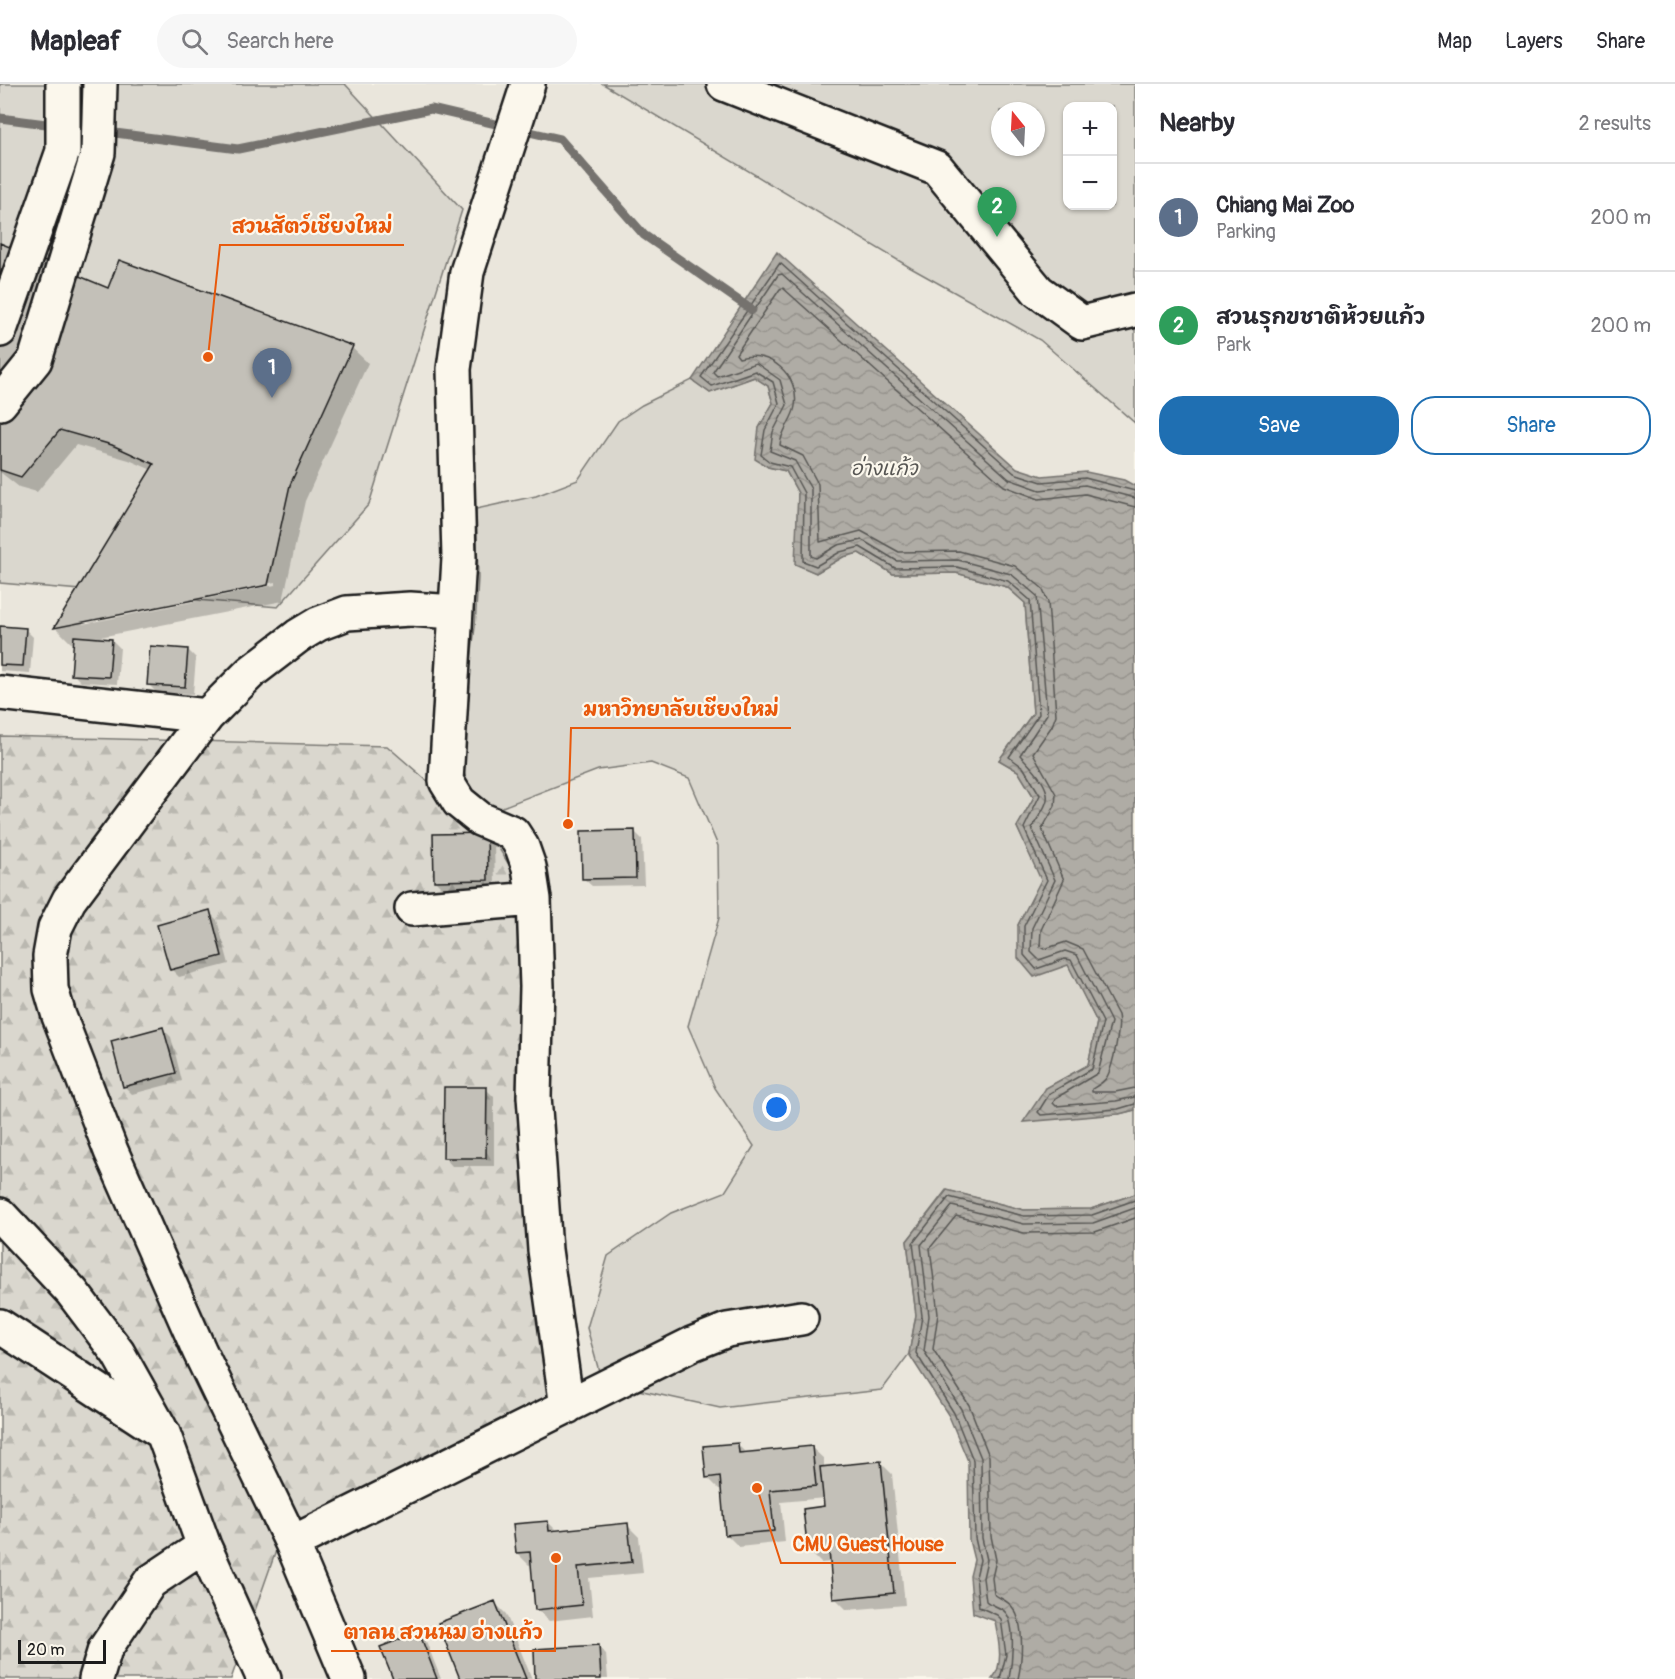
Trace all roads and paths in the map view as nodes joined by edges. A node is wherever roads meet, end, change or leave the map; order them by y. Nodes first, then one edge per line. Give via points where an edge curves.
1 (63, 84) edge
2 (100, 84) edge
3 (528, 84) edge
4 (724, 84) edge
5 (1135, 310) edge
6 (0, 330) edge
7 (0, 403) edge
8 (455, 612) junction
9 (0, 693) edge
10 (207, 716) junction
11 (534, 899) junction
12 (412, 909) dead end
13 (0, 1215) edge
14 (801, 1318) dead end
15 (0, 1326) edge
16 (567, 1407) junction
17 (163, 1434) junction
18 (292, 1543) junction
19 (204, 1546) junction
20 (96, 1679) edge
21 (264, 1679) edge
22 (349, 1679) edge

1 - 6 street via 63,150
2 - 7 street via 99,153 35,360
3 - 8 street via 467,272 454,369 459,558
4 - 5 street via 937,168 1038,291 1082,323
8 - 10 street via 410,609 347,613 318,624 251,672
8 - 11 street via 446,781 459,802 480,819 513,833 529,867
9 - 10 street
10 - 18 street via 69,900 55,928 50,956 51,989 111,1151 198,1350
11 - 12 street
11 - 16 street via 534,1108 545,1250
13 - 17 street via 72,1292 118,1353
14 - 16 street via 718,1334
15 - 17 street
16 - 18 street
17 - 19 street
18 - 22 street
19 - 20 street via 150,1582 105,1649
19 - 21 street

